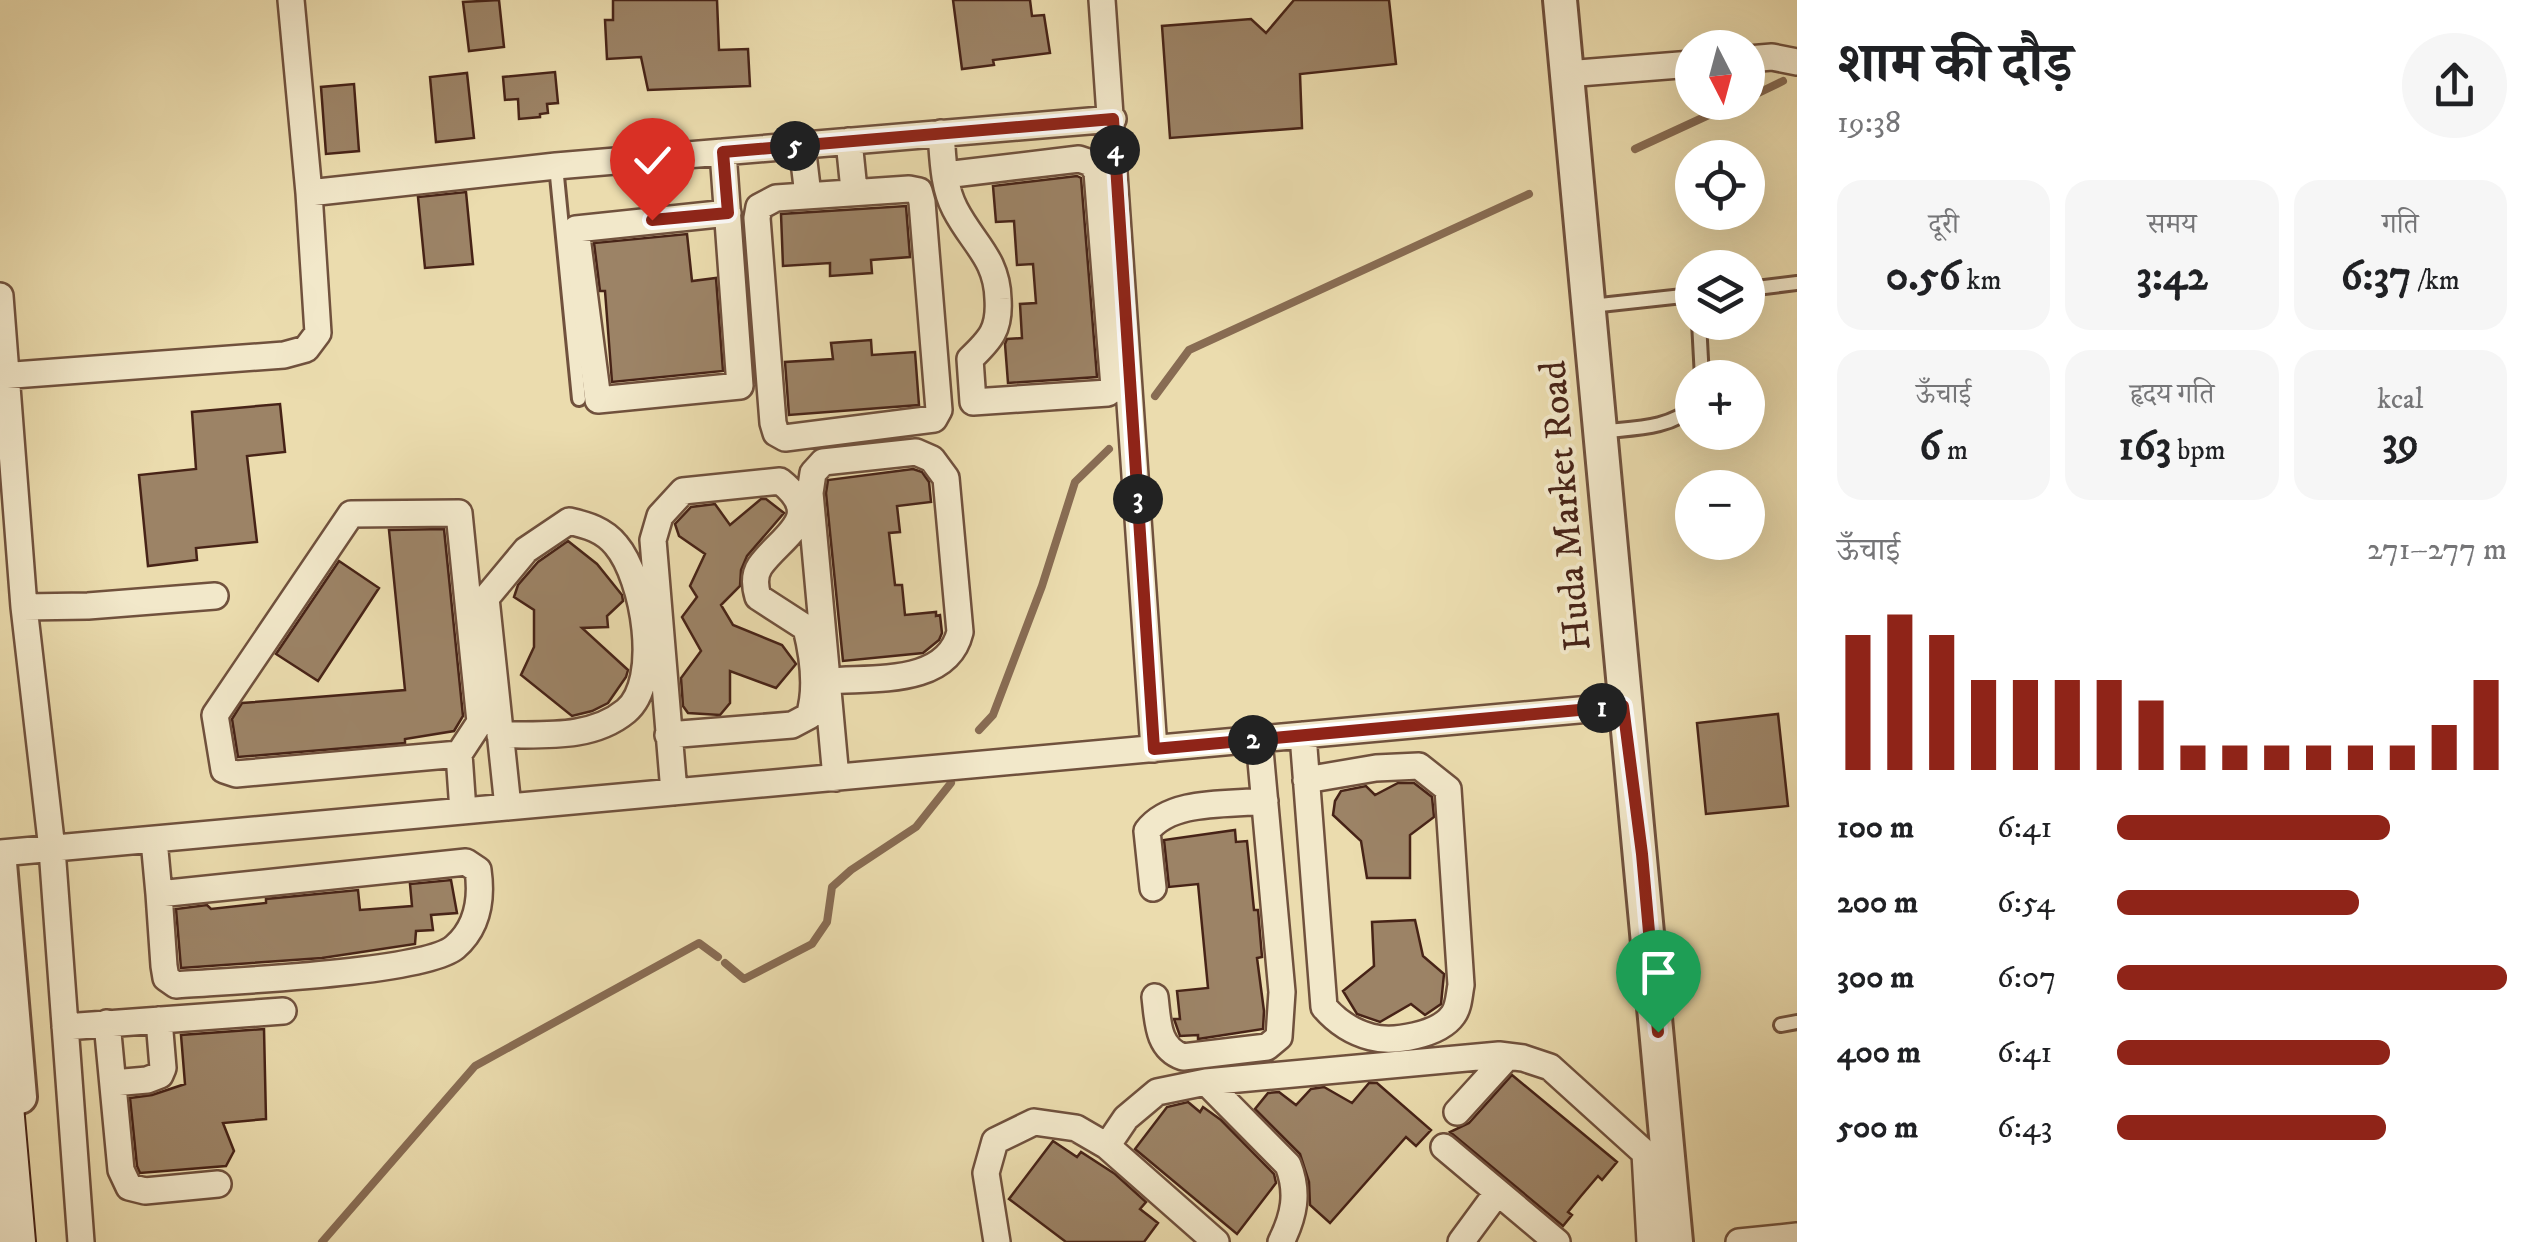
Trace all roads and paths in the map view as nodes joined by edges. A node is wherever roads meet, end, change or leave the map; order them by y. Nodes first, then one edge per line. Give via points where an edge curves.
1 (291, 0) edge
2 (1102, 0) edge
3 (1560, 0) edge
4 (1765, 58) edge
5 (1797, 62) edge
6 (1675, 65) edge
7 (1566, 74) junction
8 (1113, 119) junction
9 (941, 133) junction
10 (848, 141) junction
11 (802, 145) junction
12 (723, 152) junction
13 (556, 166) junction
14 (944, 176) junction
15 (854, 190) junction
16 (309, 193) junction
17 (808, 195) junction
18 (728, 213) junction
19 (1797, 283) edge
20 (1765, 286) edge
21 (0, 296) edge
22 (1675, 296) edge
23 (1586, 306) junction
24 (3, 376) edge
25 (579, 399) dead end
26 (1675, 418) edge
27 (1597, 432) junction
28 (215, 596) dead end
29 (24, 607) junction
30 (829, 681) junction
31 (1623, 706) junction
32 (500, 735) junction
33 (668, 735) junction
34 (1303, 735) junction
35 (1258, 739) junction
36 (1154, 749) junction
37 (459, 754) junction
38 (836, 778) junction
39 (1306, 780) junction
40 (674, 792) junction
41 (1265, 801) junction
42 (508, 808) junction
43 (463, 812) junction
44 (154, 840) junction
45 (52, 849) junction
46 (0, 854) edge
47 (0, 863) edge
48 (1153, 888) dead end
49 (159, 894) junction
50 (1156, 997) dead end
51 (283, 1011) dead end
52 (159, 1020) junction
53 (1797, 1022) edge
54 (107, 1023) junction
55 (1781, 1025) dead end
56 (65, 1027) junction
57 (1508, 1056) junction
58 (0, 1061) edge
59 (113, 1082) junction
60 (1206, 1082) junction
61 (1, 1088) edge
62 (1457, 1112) dead end
63 (1107, 1146) junction
64 (1444, 1148) dead end
65 (218, 1184) dead end
66 (1497, 1193) junction
67 (1797, 1236) edge
68 (1200, 1237) edge
69 (1000, 1239) edge
70 (16, 1242) edge
71 (33, 1242) edge
72 (81, 1242) edge
73 (1281, 1242) edge
74 (1462, 1242) edge
75 (1557, 1242) edge
76 (1650, 1242) edge
77 (1676, 1242) edge
78 (1739, 1242) edge

1 - 16 street
2 - 8 street
3 - 7 street, Huda Market Road
4 - 5 street
6 - 7 street
7 - 23 street, Huda Market Road
8 - 9 street
8 - 36 street
9 - 10 street
9 - 14 street
10 - 11 street
10 - 15 street
11 - 12 street
11 - 17 street
12 - 13 street
12 - 18 street
13 - 16 street
13 - 25 lane
14 - 14 street via 998,285 1000,320 970,359 972,402 1108,394 1114,387 1097,172 1091,163
15 - 17 street
15 - 17 street via 919,190 938,410 934,419 911,424 785,438 773,423 757,218 759,206 769,201
16 - 24 street via 318,333 306,349
18 - 18 street via 740,386 598,400 576,228
19 - 20 lane
21 - 24 street
22 - 23 lane
23 - 27 street, Huda Market Road
24 - 29 street
26 - 27 lane
27 - 31 street, Huda Market Road
28 - 29 street
29 - 45 street
30 - 30 street via 813,473 823,462 916,452 932,459 946,478 957,645 924,672
30 - 38 street
31 - 34 street
31 - 77 street, Huda Market Road
32 - 32 street via 486,598 526,550 569,521 592,526 616,544 634,574 645,650 641,695 592,731
32 - 42 street
33 - 33 street via 653,540 660,516 683,491 780,481 802,510 797,526 759,567 754,584 758,598 806,628 809,716 792,725
33 - 40 street
34 - 35 street
34 - 39 street
35 - 36 street
35 - 41 street
36 - 38 street
37 - 37 street via 480,722 459,513 351,514 215,715 224,770
37 - 43 street
38 - 40 street
39 - 39 street via 1324,1007 1337,1022 1373,1038 1441,1028 1456,1012 1461,984 1448,788 1419,766
40 - 42 street
41 - 48 street via 1156,818 1147,831
41 - 50 street via 1282,992 1279,1037 1267,1048 1183,1057 1159,1034
42 - 43 street
43 - 44 street
44 - 45 street
44 - 49 street
45 - 46 street
45 - 56 street
47 - 71 street
49 - 49 street via 166,978 176,986 435,958 474,924 480,885 478,870 466,862
51 - 52 street
52 - 54 street
52 - 59 street via 160,1074
53 - 55 lane
54 - 56 street
54 - 59 street
56 - 72 street
57 - 60 street
57 - 62 street
57 - 76 street via 1550,1067 1645,1153
58 - 61 main road
59 - 65 street via 122,1170 130,1187
60 - 63 street via 1157,1092 1126,1118
60 - 73 street via 1288,1165 1295,1199
61 - 70 main road
63 - 68 street
63 - 69 street via 1076,1128 1034,1122 995,1141 986,1172
64 - 66 street
66 - 74 street
66 - 75 street
67 - 78 street

